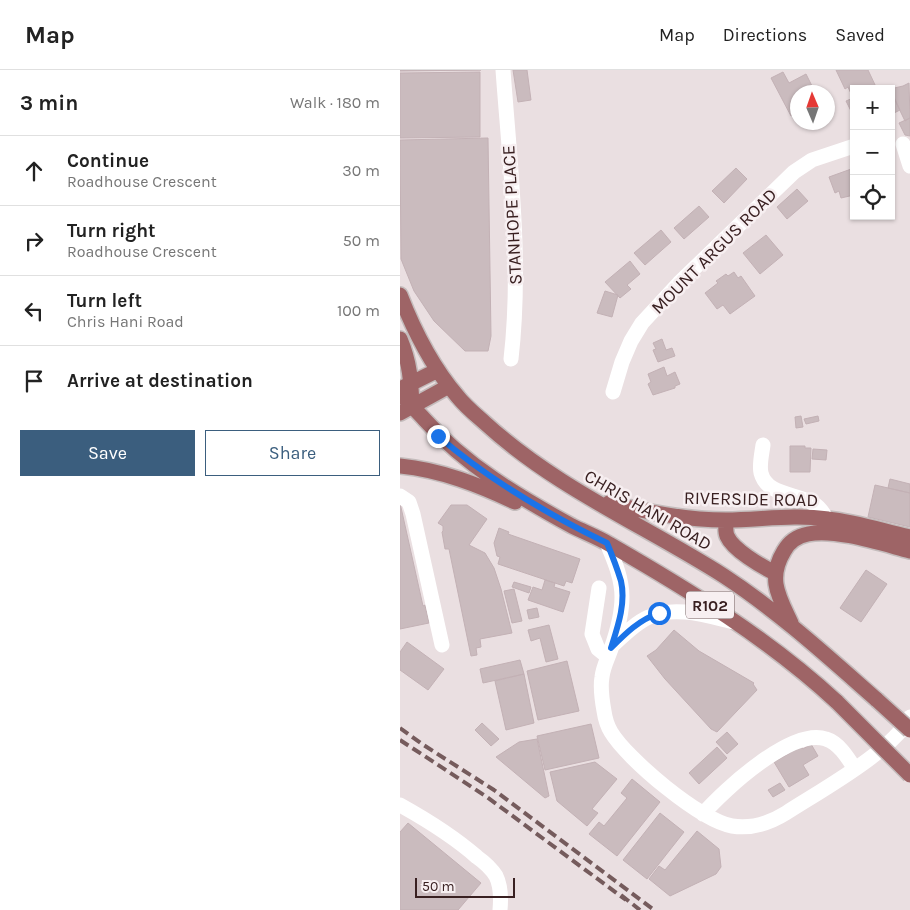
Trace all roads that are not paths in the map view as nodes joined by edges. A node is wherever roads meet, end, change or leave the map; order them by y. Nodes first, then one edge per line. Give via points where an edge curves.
1 (503, 70) edge
2 (902, 144) edge
3 (850, 147) edge
4 (910, 166) edge
5 (400, 296) edge
6 (400, 339) edge
7 (511, 359) dead end
8 (438, 370) junction
9 (449, 386) junction
10 (404, 388) edge
11 (613, 392) dead end
12 (406, 410) edge
13 (763, 445) dead end
14 (400, 466) edge
15 (400, 496) edge
16 (590, 499) junction
17 (827, 518) junction
18 (726, 520) junction
19 (572, 526) junction
20 (910, 538) edge
21 (607, 543) junction
22 (910, 551) edge
23 (775, 573) junction
24 (599, 588) dead end
25 (736, 623) junction
26 (791, 625) junction
27 (442, 645) dead end
28 (610, 652) junction
29 (910, 717) edge
30 (910, 730) edge
31 (855, 768) junction
32 (910, 774) edge
33 (400, 805) edge
34 (703, 814) junction
35 (500, 910) edge

1 - 7 street, STANHOPE PLACE via 513,204 515,297
2 - 4 street
3 - 11 street, MOUNT ARGUS ROAD via 812,160 794,172 679,283 630,341
5 - 8 main road, CHRIS HANI ROAD / R102
6 - 10 main road via 407,356
8 - 9 main road, CHRIS HANI ROAD / R102
8 - 10 main road
9 - 12 main road
9 - 16 main road, CHRIS HANI ROAD / R102 via 459,399 513,447
10 - 12 main road
12 - 19 main road, R102 via 473,464
13 - 17 street via 760,469 764,480 775,490 814,503
14 - 19 main road via 464,480
15 - 27 street via 409,502
16 - 18 main road, RIVERSIDE ROAD via 666,515
16 - 26 main road, CHRIS HANI ROAD / R102 via 685,552
17 - 18 main road, RIVERSIDE ROAD via 784,516
17 - 20 main road, RIVERSIDE ROAD
18 - 23 main road via 731,542
19 - 21 main road, R102
21 - 25 main road, R102
21 - 28 street via 621,582 622,598 621,615
22 - 23 main road, RIVERSIDE ROAD via 860,538 808,534 794,539 785,549
23 - 26 main road via 779,596
24 - 28 street via 592,634 598,649
25 - 28 street via 690,613 659,613 635,625
25 - 32 main road, R102, bridge via 783,656 837,702
26 - 30 main road, CHRIS HANI ROAD / R102, bridge
28 - 34 street via 602,677 601,694 611,732 644,768
29 - 31 street via 896,737
31 - 34 street via 763,825 731,826
31 - 34 street via 829,740 820,737 804,739 751,769
33 - 35 street via 430,820 492,869 500,887

